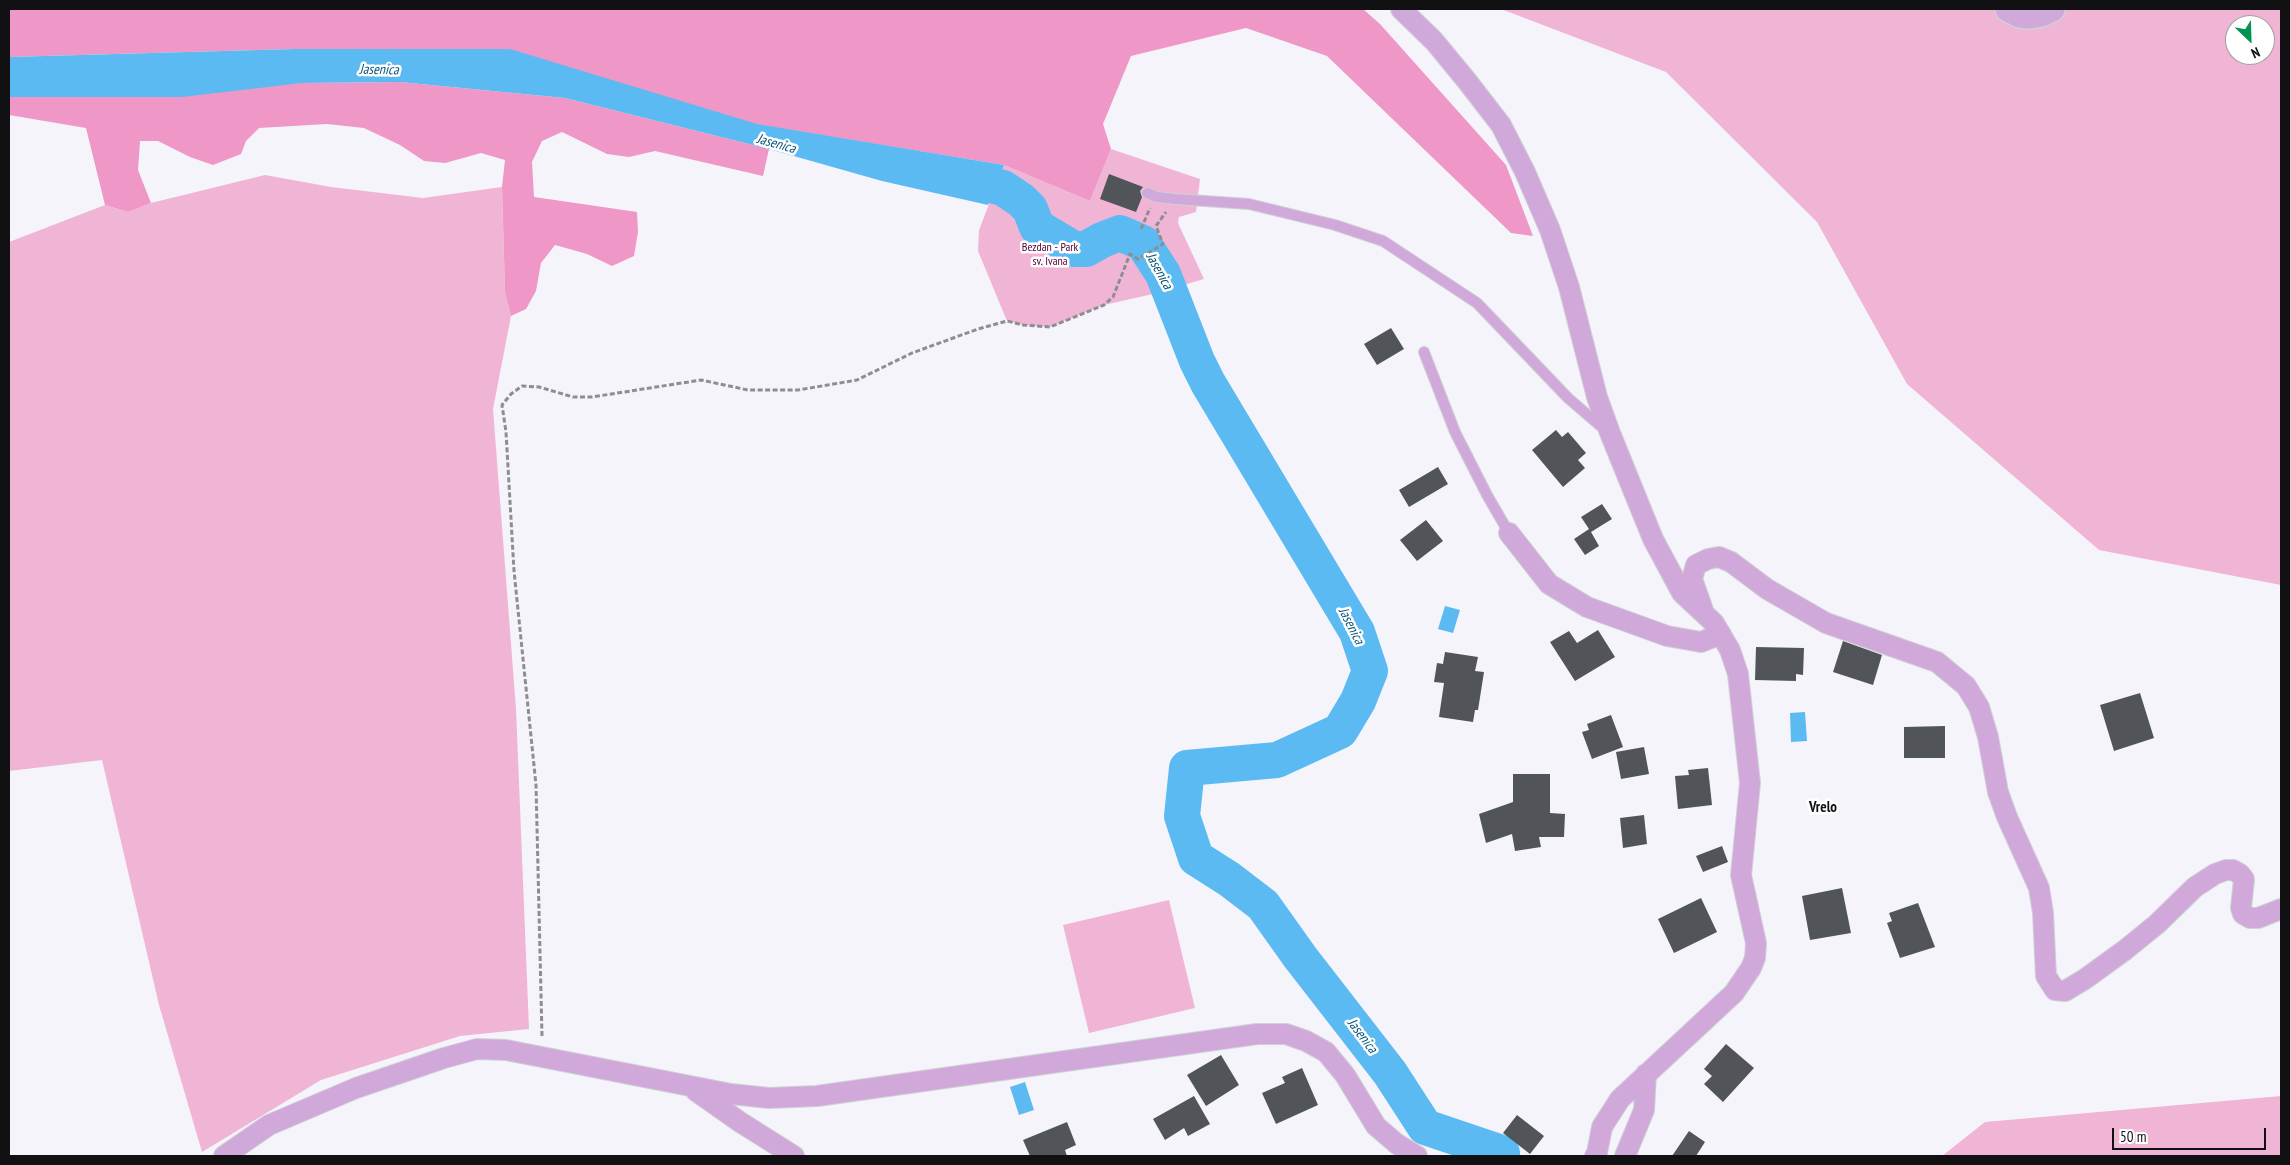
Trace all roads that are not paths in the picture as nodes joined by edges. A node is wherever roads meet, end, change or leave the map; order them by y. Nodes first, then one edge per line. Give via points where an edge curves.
1 (1401, 9) edge
2 (2008, 9) edge
3 (2052, 9) edge
4 (1151, 195) road end
5 (1424, 352) dead end
6 (1610, 433) junction
7 (1509, 533) joint
8 (1704, 612) junction
9 (1720, 634) junction
10 (2281, 909) edge
11 (1646, 1074) junction
12 (688, 1086) junction
13 (224, 1156) edge
14 (794, 1156) edge
15 (1417, 1156) edge
16 (1595, 1156) edge
17 (1625, 1156) edge

1 - 6 street via 1434,41 1473,88 1501,125 1525,172 1550,230 1569,287 1597,397
2 - 3 street via 2030,16
4 - 6 lane via 1249,204 1335,225 1383,241 1478,303 1568,398
5 - 7 lane via 1455,432
6 - 8 street via 1653,539 1682,594
7 - 9 street via 1549,584 1586,607 1667,636 1701,642
8 - 9 street
8 - 10 street via 1692,579 1696,565 1708,558 1719,557 1826,622 1936,662 1966,686 1978,707 1988,737 1998,792 2007,817 2039,888 2046,976 2055,990 2065,991 2085,979 2151,929 2195,887 2226,870 2233,870 2244,879 2243,914 2258,918
9 - 11 street via 1730,650 1738,674 1745,720 1750,783 1742,875 1756,943 1755,958 1734,993
11 - 16 street via 1620,1099 1602,1127
11 - 17 street via 1644,1110
12 - 13 street via 506,1050 477,1049 356,1088 269,1124
12 - 14 street
12 - 15 street via 769,1098 816,1096 1256,1034 1286,1034 1326,1052 1345,1074 1376,1126

